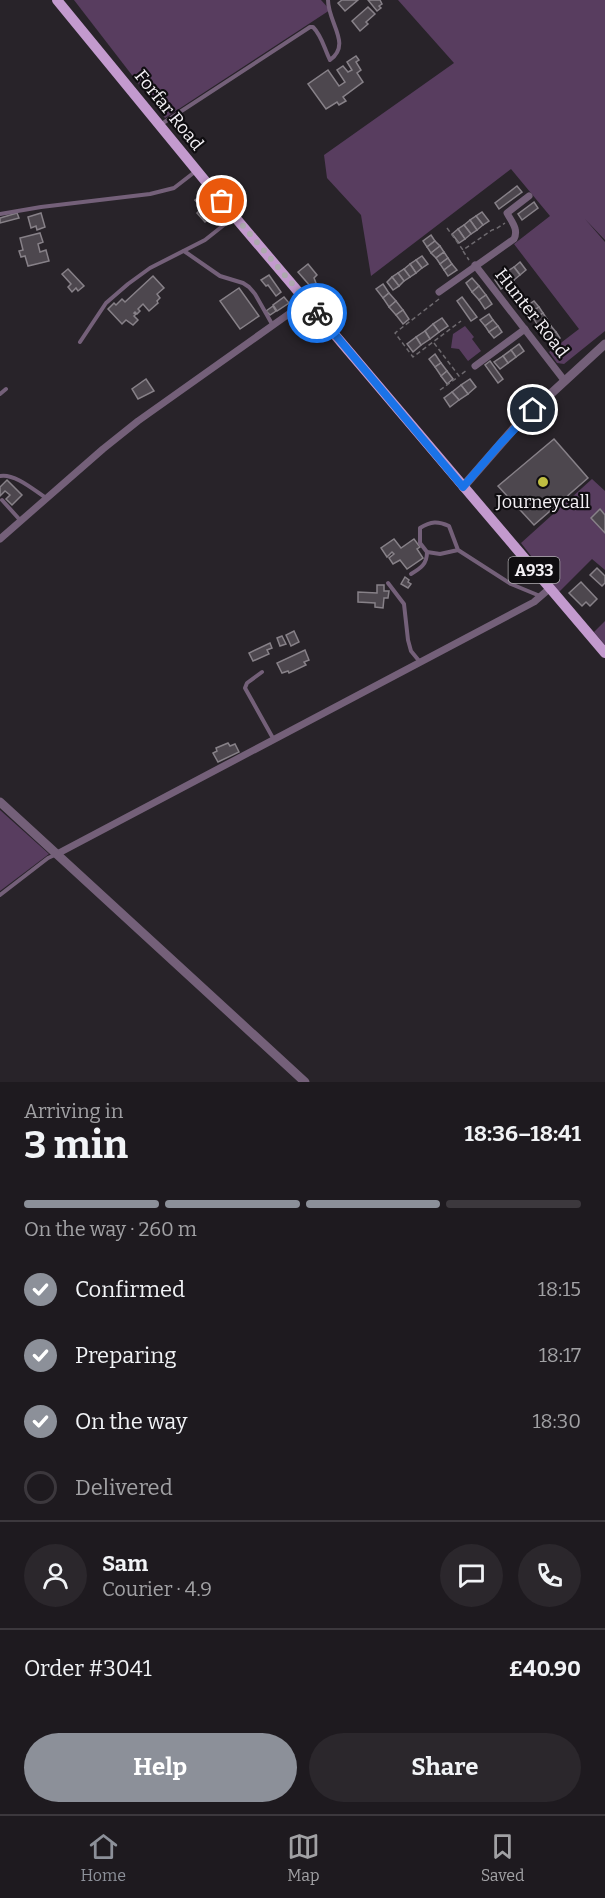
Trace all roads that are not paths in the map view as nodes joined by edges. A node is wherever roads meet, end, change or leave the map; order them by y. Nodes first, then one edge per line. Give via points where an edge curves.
1 (57, 0) edge
2 (328, 0) edge
3 (160, 126) junction
4 (196, 170) junction
5 (529, 196) dead end
6 (0, 214) edge
7 (234, 216) junction
8 (184, 251) junction
9 (474, 266) junction
10 (440, 294) road end
11 (307, 301) junction
12 (272, 325) junction
13 (525, 328) junction
14 (80, 342) dead end
15 (604, 346) edge
16 (475, 366) road end
17 (564, 380) junction
18 (6, 389) dead end
19 (0, 394) edge
20 (0, 476) edge
21 (463, 487) junction
22 (46, 498) junction
23 (2, 500) dead end
24 (20, 521) junction
25 (0, 538) edge
26 (458, 550) junction
27 (427, 552) junction
28 (411, 574) dead end
29 (388, 583) dead end
30 (545, 592) junction
31 (605, 653) edge
32 (420, 662) junction
33 (262, 672) dead end
34 (274, 740) junction
35 (0, 802) edge
36 (57, 854) junction
37 (0, 895) edge
38 (305, 1082) edge

1 - 3 main road, Forfar Road / A933
2 - 3 lane via 328,11 340,40 337,55 330,60 321,36 310,27
3 - 4 main road, Forfar Road / A933
4 - 6 lane via 174,188 150,194
4 - 7 main road, Forfar Road / A933
5 - 9 street via 507,213 515,228 514,239
7 - 8 lane via 205,240
7 - 11 main road, Forfar Road / A933
8 - 12 lane via 219,276 249,287
8 - 14 lane via 150,268 106,303
9 - 10 street
9 - 13 street, Hunter Road
11 - 12 street
11 - 21 main road, Forfar Road / A933
12 - 22 street via 138,421
13 - 16 street
13 - 17 street, Hunter Road
15 - 17 street
17 - 21 street via 518,424
18 - 19 lane
20 - 22 lane via 15,479
21 - 30 main road, Forfar Road / A933
22 - 24 street
23 - 24 lane
24 - 25 street
26 - 27 lane via 440,555
26 - 27 lane via 449,526 440,522 420,528 420,543
26 - 30 lane via 511,584
27 - 28 lane via 424,566
29 - 32 lane via 404,604 411,651
30 - 31 main road, Forfar Road / A933
30 - 32 street via 534,602
32 - 34 street
33 - 34 lane via 245,688
34 - 36 street
35 - 36 street
36 - 37 lane
36 - 38 street

